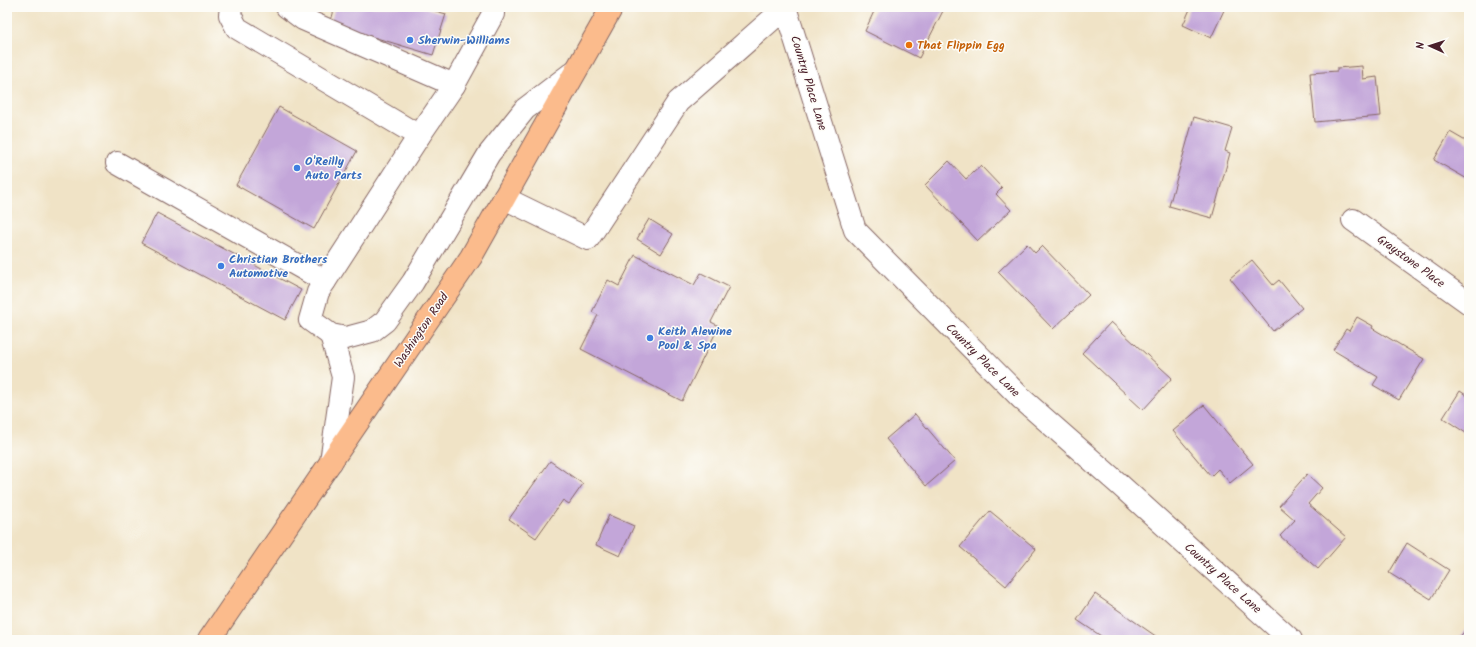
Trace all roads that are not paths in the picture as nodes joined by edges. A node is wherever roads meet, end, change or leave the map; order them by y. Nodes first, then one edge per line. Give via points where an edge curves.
1 (231, 7) edge
2 (287, 7) edge
3 (493, 7) edge
4 (612, 7) edge
5 (785, 7) edge
6 (576, 70) junction
7 (454, 85) junction
8 (419, 136) junction
9 (118, 163) dead end
10 (504, 198) junction
11 (1353, 220) dead end
12 (325, 281) junction
13 (1469, 303) edge
14 (331, 335) junction
15 (331, 462) junction
16 (210, 640) edge
17 (1291, 640) edge

1 - 8 street via 230,15 237,28
2 - 7 street via 303,19
3 - 7 street via 493,14
4 - 6 main road, Washington Road
5 - 10 street via 678,102 588,239
5 - 17 street, Country Place Lane via 855,230 1022,399
6 - 10 main road, Washington Road
6 - 14 street via 525,109 489,154 413,282 385,321 372,331 346,338
7 - 8 street
8 - 12 street
9 - 12 street
10 - 15 main road, Washington Road via 472,257
11 - 13 street, Graystone Place
12 - 14 street via 318,292 310,320
14 - 15 street via 343,377
15 - 16 main road, Washington Road

